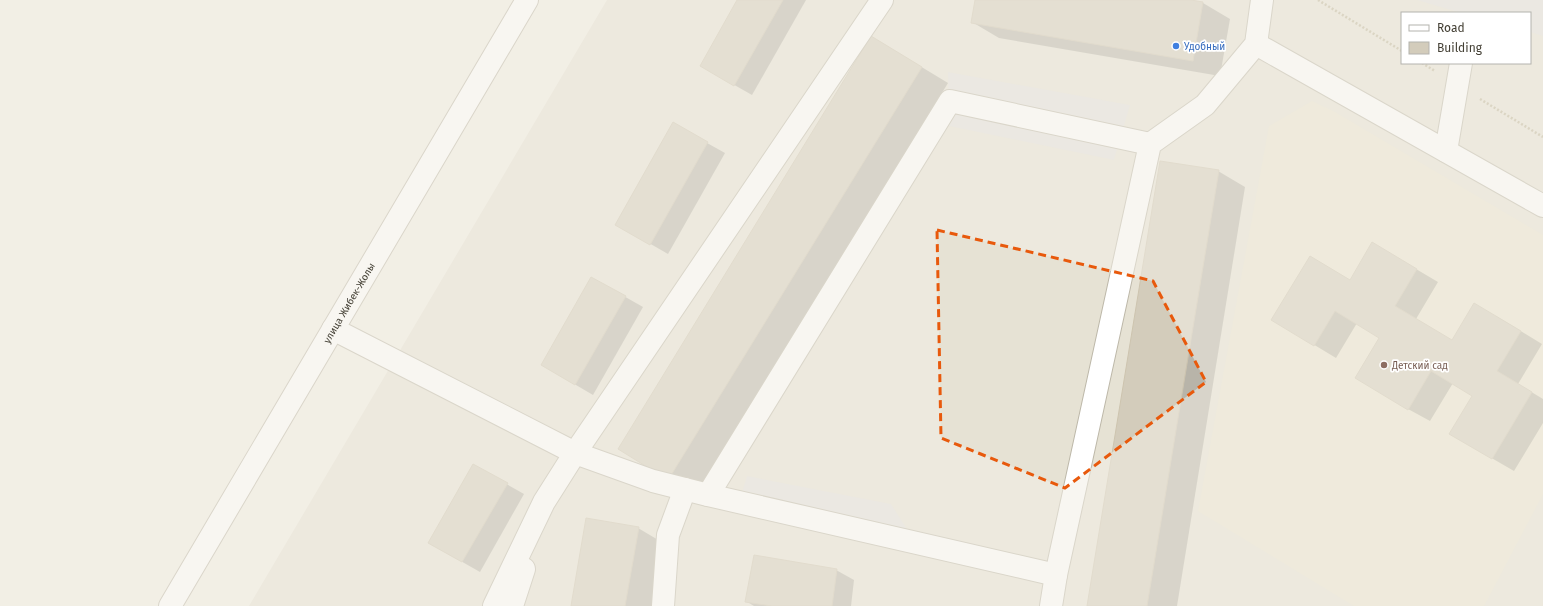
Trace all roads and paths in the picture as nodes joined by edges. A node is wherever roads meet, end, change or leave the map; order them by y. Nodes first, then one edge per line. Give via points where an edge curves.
1 (527, 0) edge
2 (882, 0) edge
3 (1262, 0) edge
4 (1318, 0) edge
5 (1256, 44) junction
6 (1401, 50) edge
7 (1424, 64) edge
8 (1461, 64) edge
9 (1457, 84) junction
10 (1543, 137) edge
11 (1150, 144) junction
12 (1446, 151) junction
13 (1543, 206) edge
14 (333, 329) junction
15 (575, 453) junction
16 (685, 489) junction
17 (708, 495) junction
18 (544, 502) junction
19 (1056, 575) junction
20 (170, 606) edge
21 (494, 606) edge
22 (512, 606) edge
23 (663, 606) edge
24 (1051, 606) edge

1 - 14 street, улица Жибек-Жолы
2 - 15 street
3 - 5 street
4 - 6 path
5 - 11 street via 1205,105
5 - 12 street
7 - 9 path
8 - 9 street
9 - 10 path
9 - 12 street
11 - 17 street via 950,101
11 - 19 street
12 - 13 street
14 - 15 street
14 - 20 street, улица Жибек-Жолы
15 - 16 street via 653,481
15 - 18 street
16 - 17 street
16 - 23 street via 668,536
17 - 19 street
18 - 21 street
18 - 22 street
19 - 24 street

